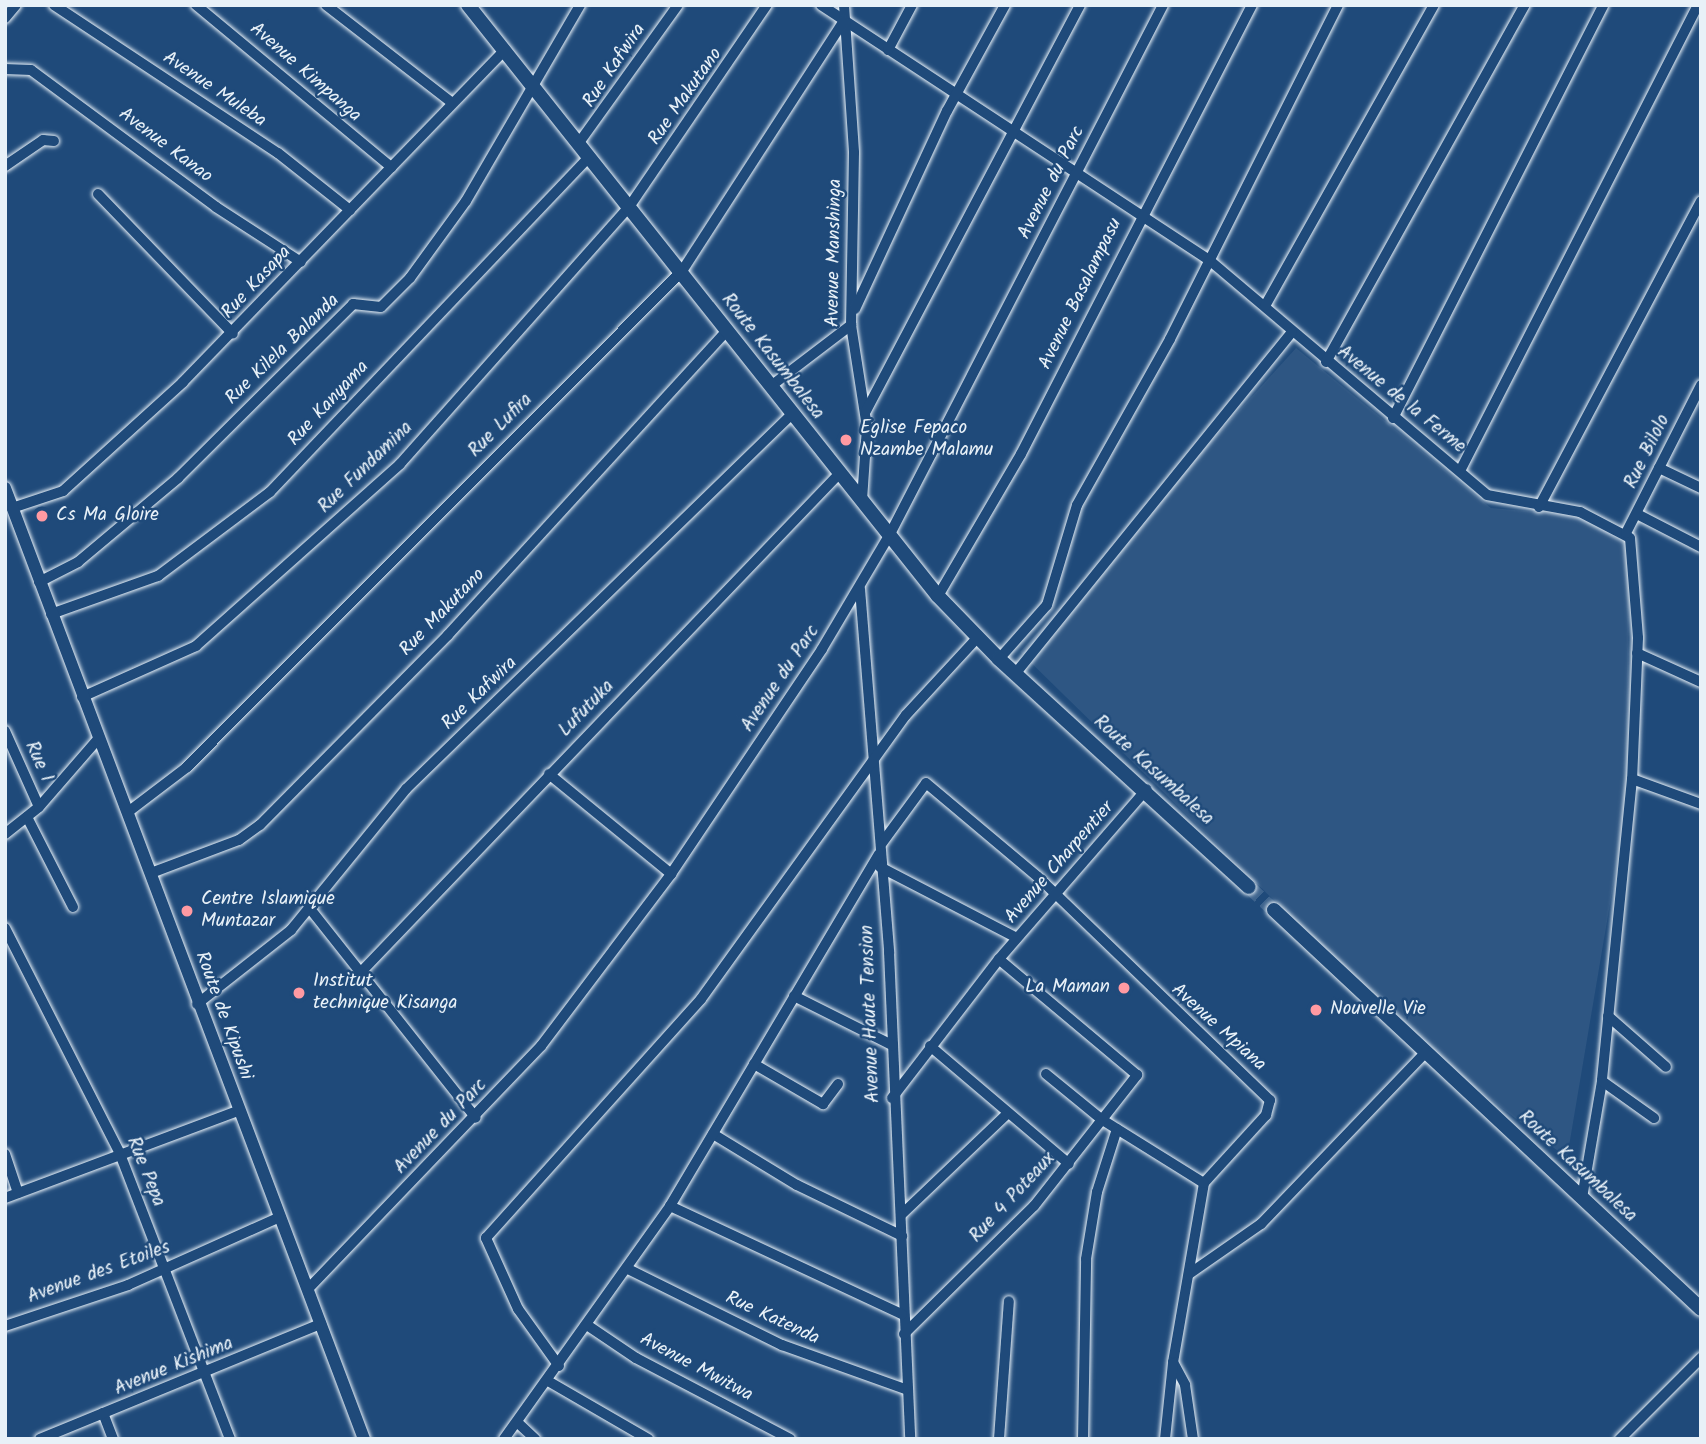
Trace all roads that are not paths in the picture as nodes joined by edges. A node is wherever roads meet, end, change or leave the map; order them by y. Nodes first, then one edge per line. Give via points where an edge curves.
1 (16, 5) edge
2 (54, 5) edge
3 (196, 5) edge
4 (326, 5) edge
5 (468, 5) edge
6 (580, 5) edge
7 (678, 5) edge
8 (767, 5) edge
9 (821, 5) edge
10 (844, 5) edge
11 (912, 5) edge
12 (1005, 5) edge
13 (1080, 5) edge
14 (1163, 5) edge
15 (1252, 5) edge
16 (1338, 5) edge
17 (1433, 5) edge
18 (1525, 5) edge
19 (1602, 5) edge
20 (1698, 5) edge
21 (5, 18) edge
22 (844, 21) junction
23 (505, 50) junction
24 (888, 50) junction
25 (5, 69) edge
26 (531, 83) junction
27 (955, 94) junction
28 (451, 102) junction
29 (1014, 133) junction
30 (54, 141) dead end
31 (578, 144) junction
32 (589, 157) junction
33 (5, 166) edge
34 (391, 167) junction
35 (1076, 176) junction
36 (98, 194) dead end
37 (1701, 201) edge
38 (629, 207) junction
39 (350, 210) junction
40 (1139, 217) junction
41 (1208, 259) junction
42 (301, 262) junction
43 (681, 271) junction
44 (1265, 306) junction
45 (852, 319) junction
46 (727, 331) junction
47 (1292, 332) junction
48 (233, 334) junction
49 (1326, 362) junction
50 (771, 386) junction
51 (1700, 390) edge
52 (866, 411) junction
53 (793, 413) junction
54 (1392, 418) junction
55 (1659, 468) junction
56 (1460, 471) junction
57 (839, 474) junction
58 (5, 488) edge
59 (1701, 488) edge
60 (862, 501) junction
61 (1539, 507) junction
62 (12, 508) junction
63 (1637, 513) junction
64 (1626, 533) junction
65 (890, 534) junction
66 (1701, 547) edge
67 (40, 582) junction
68 (860, 589) junction
69 (938, 596) junction
70 (51, 614) junction
71 (977, 638) junction
72 (1637, 653) junction
73 (999, 659) junction
74 (1015, 674) junction
75 (1701, 682) edge
76 (82, 697) junction
77 (5, 731) edge
78 (99, 738) junction
79 (874, 760) junction
80 (549, 774) junction
81 (1632, 779) junction
82 (1147, 789) junction
83 (1701, 804) edge
84 (39, 807) junction
85 (128, 811) junction
86 (27, 817) junction
87 (5, 834) edge
88 (882, 843) junction
89 (879, 854) junction
90 (880, 867) junction
91 (151, 873) junction
92 (671, 874) junction
93 (1249, 887) tunnel mouth
94 (1057, 895) junction
95 (73, 907) dead end
96 (311, 910) junction
97 (1274, 910) tunnel mouth
98 (5, 928) edge
99 (1017, 938) junction
100 (999, 959) junction
101 (362, 971) junction
102 (794, 996) junction
103 (197, 1004) junction
104 (1608, 1016) junction
105 (892, 1045) junction
106 (930, 1046) junction
107 (1426, 1052) junction
108 (754, 1064) junction
109 (1666, 1068) dead end
110 (1046, 1073) dead end
111 (1602, 1081) junction
112 (838, 1084) dead end
113 (892, 1098) junction
114 (238, 1111) junction
115 (1005, 1116) junction
116 (476, 1118) junction
117 (1654, 1118) dead end
118 (1101, 1119) junction
119 (1117, 1129) junction
120 (713, 1134) junction
121 (5, 1154) edge
122 (120, 1154) junction
123 (1069, 1164) junction
124 (1204, 1183) junction
125 (18, 1193) junction
126 (5, 1198) edge
127 (1581, 1198) junction
128 (670, 1206) junction
129 (901, 1216) junction
130 (280, 1217) junction
131 (902, 1237) junction
132 (628, 1269) junction
133 (164, 1271) junction
134 (1189, 1275) junction
135 (308, 1289) junction
136 (1009, 1301) dead end
137 (1701, 1309) edge
138 (902, 1314) junction
139 (321, 1324) junction
140 (587, 1325) junction
141 (5, 1326) edge
142 (904, 1334) junction
143 (1701, 1358) edge
144 (1174, 1362) junction
145 (559, 1366) junction
146 (204, 1376) junction
147 (548, 1381) junction
148 (905, 1390) junction
149 (103, 1413) junction
150 (517, 1422) junction
151 (40, 1439) edge
152 (113, 1439) edge
153 (230, 1439) edge
154 (364, 1439) edge
155 (504, 1439) edge
156 (535, 1439) edge
157 (648, 1439) edge
158 (790, 1439) edge
159 (910, 1439) edge
160 (999, 1439) edge
161 (1083, 1439) edge
162 (1165, 1439) edge
163 (1193, 1439) edge
164 (1620, 1439) edge

1 - 21 street
2 - 39 street, Avenue Muleba via 278,153
3 - 34 street, Avenue Kimpanga
4 - 28 street
5 - 23 highway, Route Kasumbalesa
6 - 26 street
7 - 31 street, Rue Kafwira
8 - 38 street, Rue Makutano
9 - 22 street, Avenue de la Ferme
10 - 22 street, Avenue Manshinga
11 - 24 street
12 - 27 street
13 - 29 street
14 - 35 street, Avenue du Parc
15 - 40 street, Avenue Basalampasu
16 - 41 street
17 - 44 street
18 - 49 street
19 - 54 street
20 - 56 street
22 - 24 street, Avenue de la Ferme
22 - 43 street, Rue Lufira
22 - 45 street, Avenue Manshinga via 854,153
23 - 26 highway, Route Kasumbalesa
23 - 28 street, Rue Kasapa
24 - 27 street, Avenue de la Ferme
25 - 42 street, Avenue Kanao via 31,70 216,207
26 - 31 highway, Route Kasumbalesa
26 - 67 street, Rue Kilela Balanda via 466,201 381,307 353,304 178,478 78,562
27 - 29 street, Avenue de la Ferme
27 - 45 street
28 - 34 street, Rue Kasapa
29 - 35 street, Avenue de la Ferme
29 - 52 street
30 - 33 street via 43,141
31 - 32 highway, Route Kasumbalesa
32 - 38 highway, Route Kasumbalesa
32 - 70 street, Rue Kanyama via 270,492 158,576
34 - 39 street, Rue Kasapa
35 - 40 street, Avenue de la Ferme
35 - 65 street, Avenue du Parc
36 - 48 street
37 - 61 street
38 - 43 highway, Route Kasumbalesa
38 - 76 street, Rue Fundamina via 355,508 188,652
39 - 42 street, Rue Kasapa
40 - 41 street, Avenue de la Ferme
40 - 69 street, Avenue Basalampasu via 1021,454
41 - 44 street, Avenue de la Ferme
41 - 73 street via 1077,505 1047,605
42 - 48 street, Rue Kasapa
43 - 46 highway, Route Kasumbalesa
43 - 85 street, Rue Lufira via 187,767
44 - 47 street, Avenue de la Ferme
45 - 50 street
45 - 52 street, Avenue Manshinga
46 - 50 highway, Route Kasumbalesa
46 - 91 street, Rue Makutano via 448,635 260,825 239,840
47 - 49 street, Avenue de la Ferme
47 - 74 street
48 - 62 street, Rue Kasapa via 63,491
49 - 54 street, Avenue de la Ferme
50 - 53 highway, Route Kasumbalesa
51 - 55 street, Rue Bilolo
52 - 60 street, Avenue Manshinga
53 - 57 highway, Route Kasumbalesa
53 - 96 street, Rue Kafwira via 406,789
54 - 56 street, Avenue de la Ferme
55 - 59 street
55 - 63 street, Rue Bilolo
56 - 61 street, Avenue de la Ferme via 1487,495
57 - 60 highway, Route Kasumbalesa
57 - 80 street, Lufutuka
58 - 62 main road, Route de Kipushi
60 - 65 highway, Route Kasumbalesa
61 - 64 street, Avenue de la Ferme via 1580,512
62 - 67 main road, Route de Kipushi
63 - 64 street, Rue Bilolo
63 - 66 street
64 - 72 street via 1636,555
65 - 68 street, Avenue du Parc
65 - 69 highway, Route Kasumbalesa
67 - 70 main road, Route de Kipushi
68 - 79 street, Avenue Haute Tension
68 - 92 street, Avenue du Parc
69 - 71 highway, Route Kasumbalesa
70 - 76 main road, Route de Kipushi
71 - 73 highway, Route Kasumbalesa
71 - 79 street
72 - 75 street
72 - 81 street
73 - 74 highway, Route Kasumbalesa
74 - 82 highway, Route Kasumbalesa
76 - 78 main road, Route de Kipushi
77 - 84 street, Rue I
78 - 84 street
78 - 85 main road, Route de Kipushi
79 - 88 street, Avenue Haute Tension
79 - 145 street via 701,999 486,1238 518,1309
80 - 92 street
80 - 101 street, Lufutuka
81 - 83 street
81 - 104 street
82 - 93 highway, Route Kasumbalesa
82 - 94 street, Avenue Charpentier
84 - 86 street
85 - 91 main road, Route de Kipushi
86 - 87 street
86 - 95 street
88 - 89 street, Avenue Haute Tension
88 - 94 street, Avenue Mpiana via 926,783
89 - 90 street, Avenue Haute Tension
89 - 102 street
90 - 99 street
90 - 105 street, Avenue Haute Tension
91 - 103 main road, Route de Kipushi
92 - 116 street, Avenue du Parc via 541,1046
94 - 99 street, Avenue Charpentier
94 - 124 street, Avenue Mpiana via 1270,1100 1266,1115
96 - 101 street
96 - 103 street, Rue Kafwira
97 - 107 highway, Route Kasumbalesa
98 - 122 street, Rue Pepa
99 - 100 street, Avenue Charpentier
100 - 106 street, Avenue Charpentier
100 - 118 street, Rue 4 Poteaux via 1137,1075
101 - 116 street
102 - 105 street
102 - 108 street
103 - 114 main road, Route de Kipushi
104 - 109 street
104 - 111 street
105 - 113 street, Avenue Haute Tension
106 - 113 street, Avenue Charpentier
106 - 115 street
107 - 127 highway, Route Kasumbalesa
107 - 134 street via 1261,1224
108 - 112 street via 823,1104
108 - 120 street
110 - 118 street
111 - 117 street
111 - 127 street
113 - 129 street, Avenue Haute Tension
114 - 122 street
114 - 130 main road, Route de Kipushi
115 - 123 street
115 - 129 street
116 - 135 street, Avenue du Parc
118 - 119 street
118 - 123 street, Rue 4 Poteaux
119 - 124 street
119 - 161 street via 1088,1239
120 - 128 street
120 - 131 street via 797,1185
121 - 125 street
122 - 125 street
122 - 133 street, Rue Pepa
123 - 142 street, Rue 4 Poteaux
124 - 134 street
125 - 126 street
127 - 137 highway, Route Kasumbalesa
128 - 132 street
128 - 138 street
129 - 131 street, Avenue Haute Tension
130 - 133 street, Avenue des Etoiles
130 - 135 main road, Route de Kipushi
131 - 138 street, Avenue Haute Tension
132 - 140 street
132 - 148 street, Rue Katenda via 793,1349
133 - 141 street, Avenue des Etoiles
133 - 146 street, Rue Pepa
134 - 144 street
135 - 139 main road, Route de Kipushi
136 - 160 street
138 - 142 street, Avenue Haute Tension
139 - 146 street, Avenue Kishima
139 - 154 main road, Route de Kipushi
140 - 145 street
140 - 158 street, Avenue Mwitwa via 636,1358
142 - 148 street, Avenue Haute Tension
143 - 164 street
144 - 162 street
144 - 163 street via 1185,1385
145 - 147 street
146 - 149 street, Avenue Kishima
146 - 153 street, Rue Pepa
147 - 150 street
147 - 157 street
148 - 159 street, Avenue Haute Tension
149 - 151 street, Avenue Kishima
149 - 152 street
150 - 155 street
150 - 156 street

